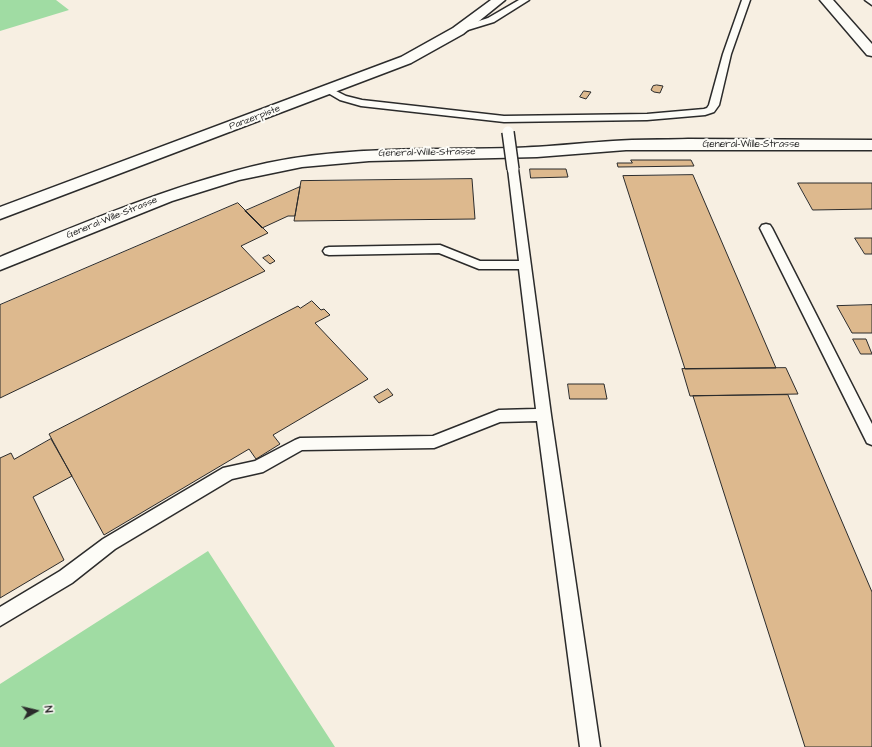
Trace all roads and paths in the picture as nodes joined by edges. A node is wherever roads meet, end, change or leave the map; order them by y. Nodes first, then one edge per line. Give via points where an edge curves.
1 (499, 0) edge
2 (526, 0) edge
3 (746, 0) edge
4 (826, 0) edge
5 (869, 0) edge
6 (872, 3) edge
7 (458, 31) junction
8 (872, 52) edge
9 (328, 90) junction
10 (504, 118) junction
11 (872, 145) edge
12 (0, 214) edge
13 (766, 228) dead end
14 (329, 251) dead end
15 (0, 264) edge
16 (526, 265) junction
17 (544, 415) junction
18 (872, 439) edge
19 (0, 617) edge
20 (590, 747) edge

1 - 7 main road, Panzerpiste
2 - 7 lane via 491,20
3 - 10 lane via 711,110 696,114 647,117
4 - 8 main road
5 - 6 lane
7 - 9 main road, Panzerpiste via 406,60
9 - 10 lane via 361,103
9 - 12 main road, Panzerpiste
10 - 16 lane, bridge
11 - 15 main road, General-Wille-Strasse via 626,145 537,152 398,153 322,159 267,168 204,185 152,202
13 - 18 lane
14 - 16 lane via 440,249 479,265
16 - 17 lane
17 - 19 lane via 499,416 434,442 300,444 258,467 229,473 109,544 66,577
17 - 20 lane

